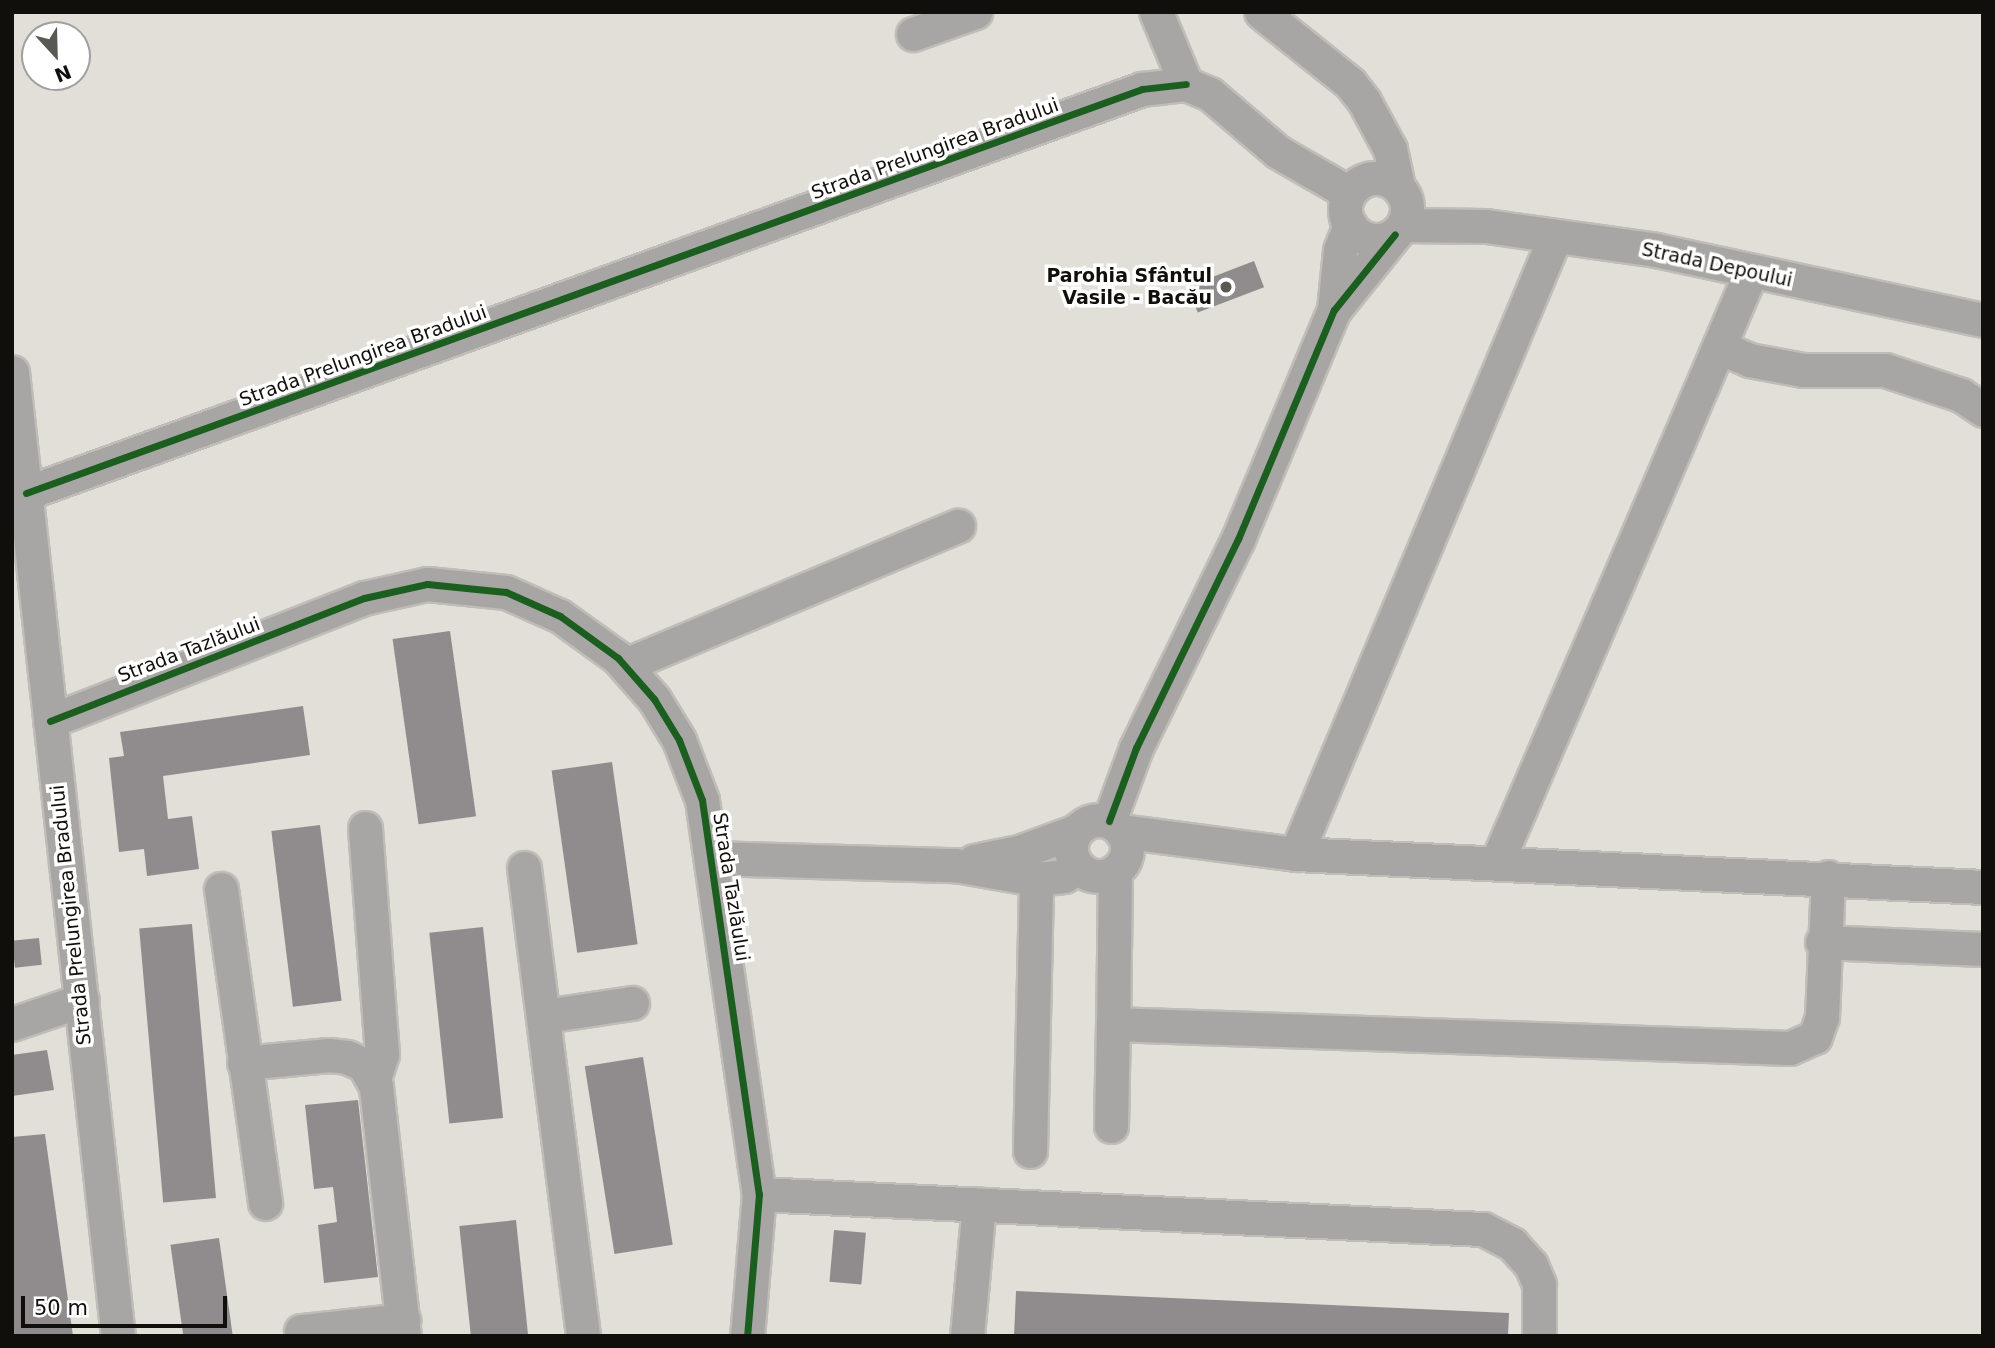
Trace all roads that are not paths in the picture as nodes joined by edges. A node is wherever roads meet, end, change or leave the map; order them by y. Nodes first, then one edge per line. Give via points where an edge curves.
1 (975, 12) edge
2 (1156, 12) edge
3 (1261, 12) edge
4 (914, 34) dead end
5 (1186, 84) junction
6 (1382, 205) junction
7 (1555, 237) junction
8 (1751, 272) junction
9 (1334, 310) junction
10 (1947, 314) junction
11 (1983, 320) edge
12 (1983, 333) edge
13 (1719, 347) junction
14 (12, 372) edge
15 (1983, 410) edge
16 (26, 494) junction
17 (958, 526) dead end
18 (25, 620) edge
19 (625, 665) junction
20 (50, 722) junction
21 (365, 828) dead end
22 (1106, 854) junction
23 (1296, 854) junction
24 (712, 858) junction
25 (1497, 862) junction
26 (955, 865) junction
27 (524, 868) dead end
28 (1828, 877) junction
29 (1036, 879) junction
30 (1983, 887) edge
31 (221, 889) dead end
32 (1822, 942) junction
33 (1983, 949) edge
34 (82, 1000) junction
35 (632, 1003) dead end
36 (545, 1016) junction
37 (12, 1024) edge
38 (1113, 1024) junction
39 (244, 1063) junction
40 (373, 1081) junction
41 (1111, 1126) dead end
42 (1030, 1151) dead end
43 (759, 1194) junction
44 (265, 1203) dead end
45 (979, 1205) junction
46 (404, 1328) edge
47 (301, 1331) dead end
48 (118, 1336) edge
49 (583, 1336) edge
50 (747, 1336) edge
51 (967, 1336) edge
52 (1539, 1336) edge

1 - 4 street
2 - 5 street
3 - 6 street via 1350,83 1374,121 1393,156
5 - 6 street, Strada Depoului via 1210,94 1278,152
5 - 16 street, Strada Prelungirea Bradului via 1142,89
6 - 7 street, Strada Depoului
6 - 9 street
6 - 9 street via 1340,250
7 - 8 street, Strada Depoului via 1656,250
7 - 23 street
8 - 10 street, Strada Depoului
8 - 13 street
9 - 22 street via 1238,540 1136,748
10 - 11 street, Strada Depoului
10 - 12 street, Strada Depoului
13 - 15 street via 1749,360 1803,370 1885,370 1961,395
13 - 25 street
14 - 16 street, Strada Prelungirea Bradului
16 - 18 street, Strada Prelungirea Bradului
17 - 19 street
18 - 20 street, Strada Prelungirea Bradului
19 - 20 street, Strada Tazlăului via 560,616 506,592 427,584 364,598
19 - 24 street, Strada Tazlăului via 654,699 679,740 702,800
20 - 34 street, Strada Prelungirea Bradului
21 - 40 street via 382,1054
22 - 23 street via 1195,843
22 - 26 street via 1085,823 1076,831 1018,852
22 - 29 street via 1064,876
22 - 38 street
23 - 25 street
24 - 26 street
24 - 43 street, Strada Tazlăului
25 - 28 street
26 - 29 street
27 - 36 street
28 - 30 street
28 - 32 street
29 - 42 street
31 - 39 street
32 - 33 street
32 - 38 street via 1822,1017 1815,1037 1790,1048
34 - 37 street
34 - 48 street, Strada Prelungirea Bradului
35 - 36 street
36 - 49 street
38 - 41 street
39 - 40 street via 347,1056 364,1065
39 - 44 street
40 - 46 street
43 - 45 street
43 - 50 street, Strada Tazlăului
45 - 51 street
45 - 52 street via 1483,1229 1512,1244 1531,1265 1539,1284
46 - 47 street

